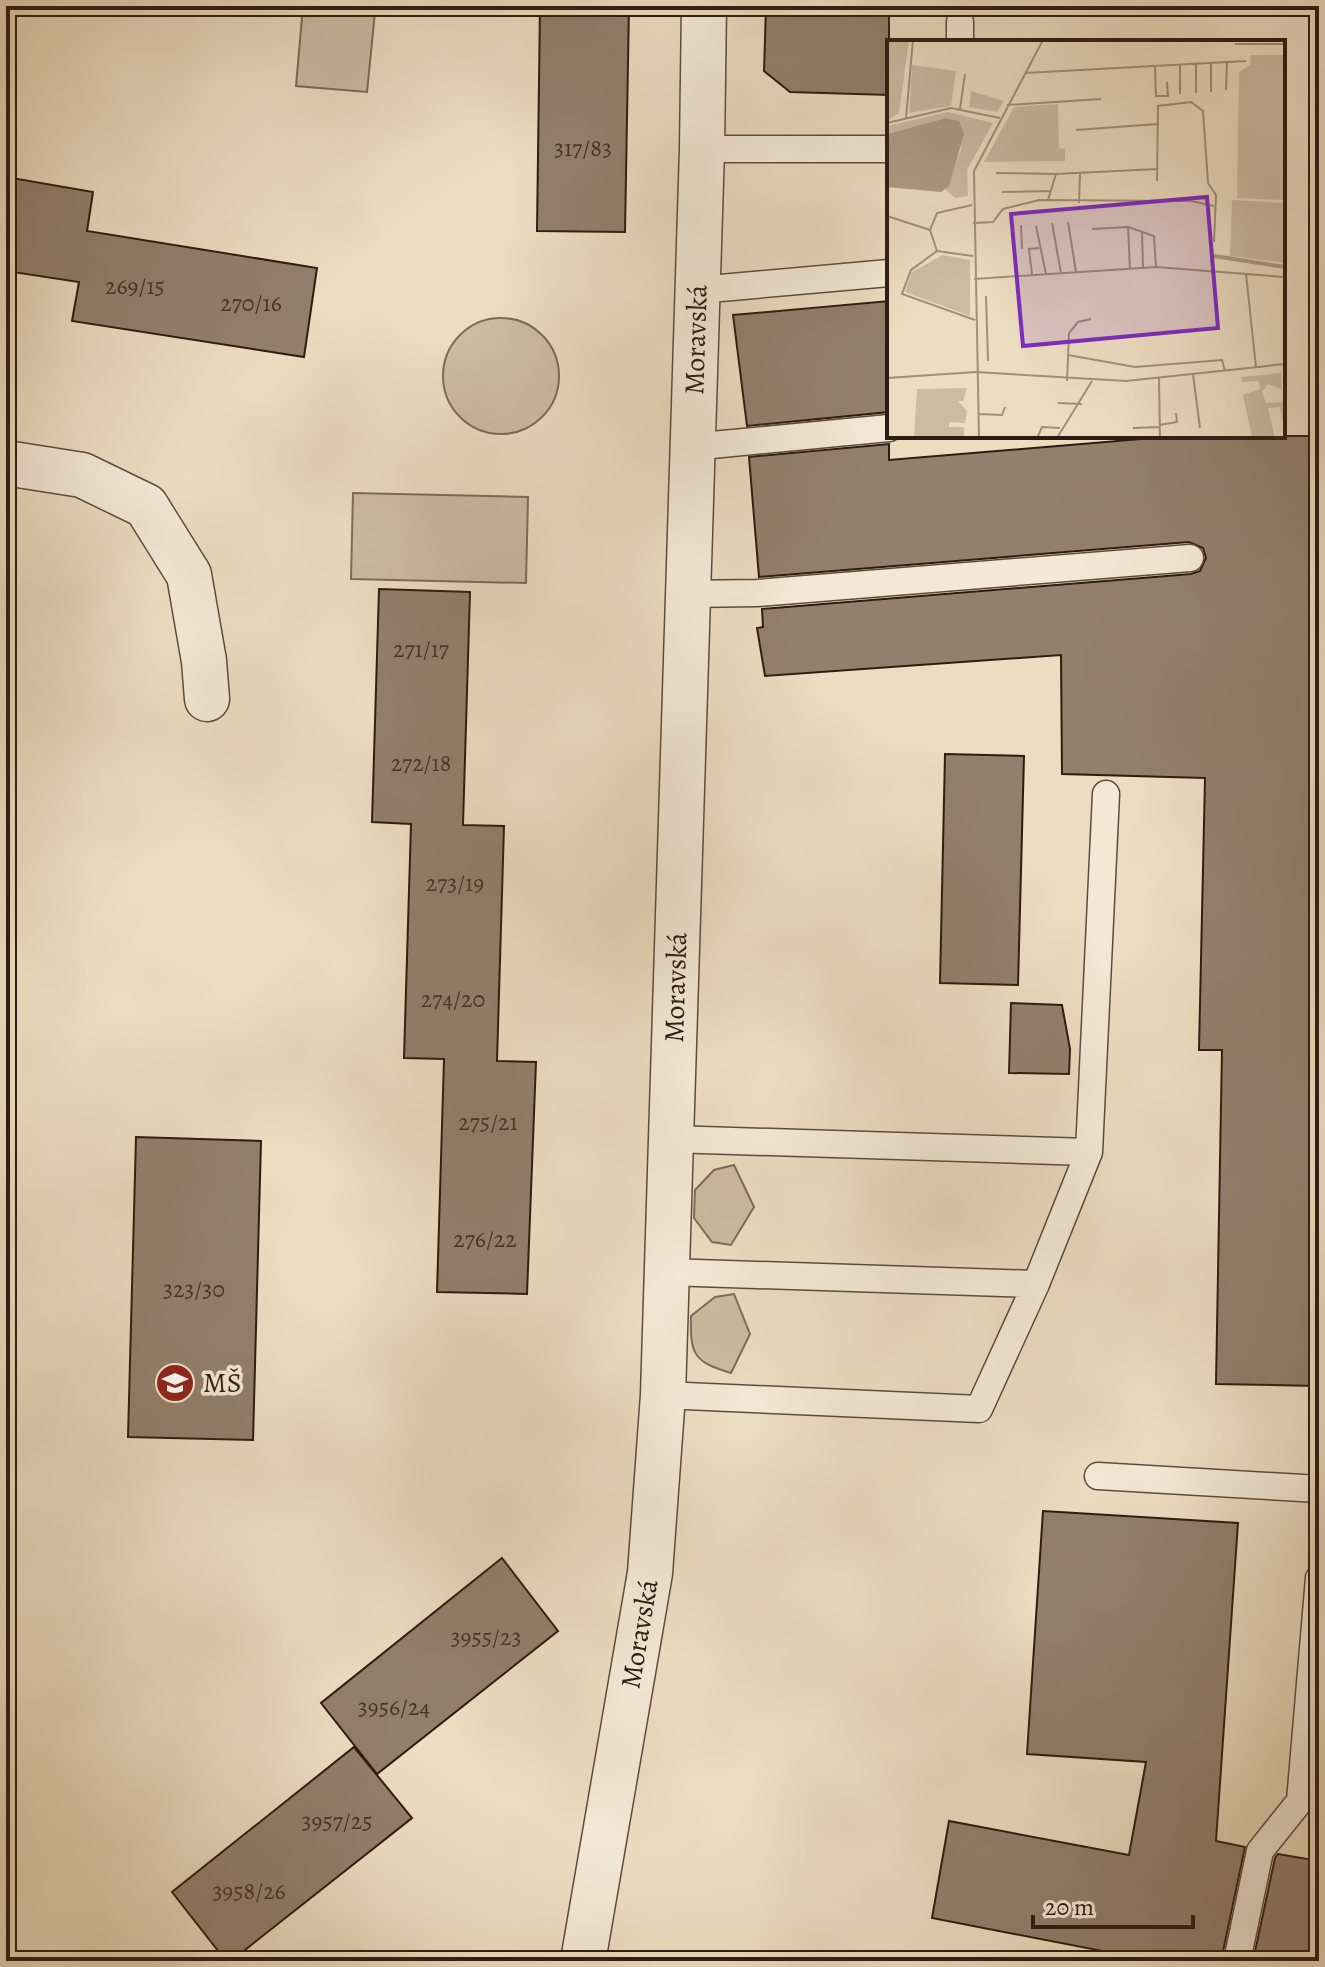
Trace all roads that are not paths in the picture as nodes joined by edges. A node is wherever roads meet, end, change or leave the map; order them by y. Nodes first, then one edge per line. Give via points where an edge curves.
1 (704, 6) edge
2 (702, 149) junction
3 (887, 149) edge
4 (887, 273) edge
5 (698, 290) junction
6 (887, 428) edge
7 (691, 447) junction
8 (6, 463) edge
9 (1190, 558) dead end
10 (686, 594) junction
11 (207, 699) dead end
12 (1106, 794) dead end
13 (671, 1139) junction
14 (1089, 1152) junction
15 (667, 1272) junction
16 (1036, 1284) junction
17 (663, 1395) junction
18 (1098, 1476) dead end
19 (1319, 1489) edge
20 (1319, 1578) edge
21 (583, 1961) edge
22 (1237, 1961) edge

1 - 2 street, Moravská
2 - 3 lane
2 - 5 street, Moravská
4 - 5 lane
5 - 7 street, Moravská
6 - 7 lane
7 - 10 street, Moravská
8 - 11 street via 82,475 146,506 189,575
9 - 10 lane via 757,593
10 - 13 street, Moravská
12 - 14 lane
13 - 14 lane
13 - 15 street, Moravská
14 - 16 lane
15 - 16 lane
15 - 17 street, Moravská
16 - 17 lane via 979,1409
17 - 21 street, Moravská via 650,1573
18 - 19 lane
20 - 22 lane via 1300,1801 1260,1851

